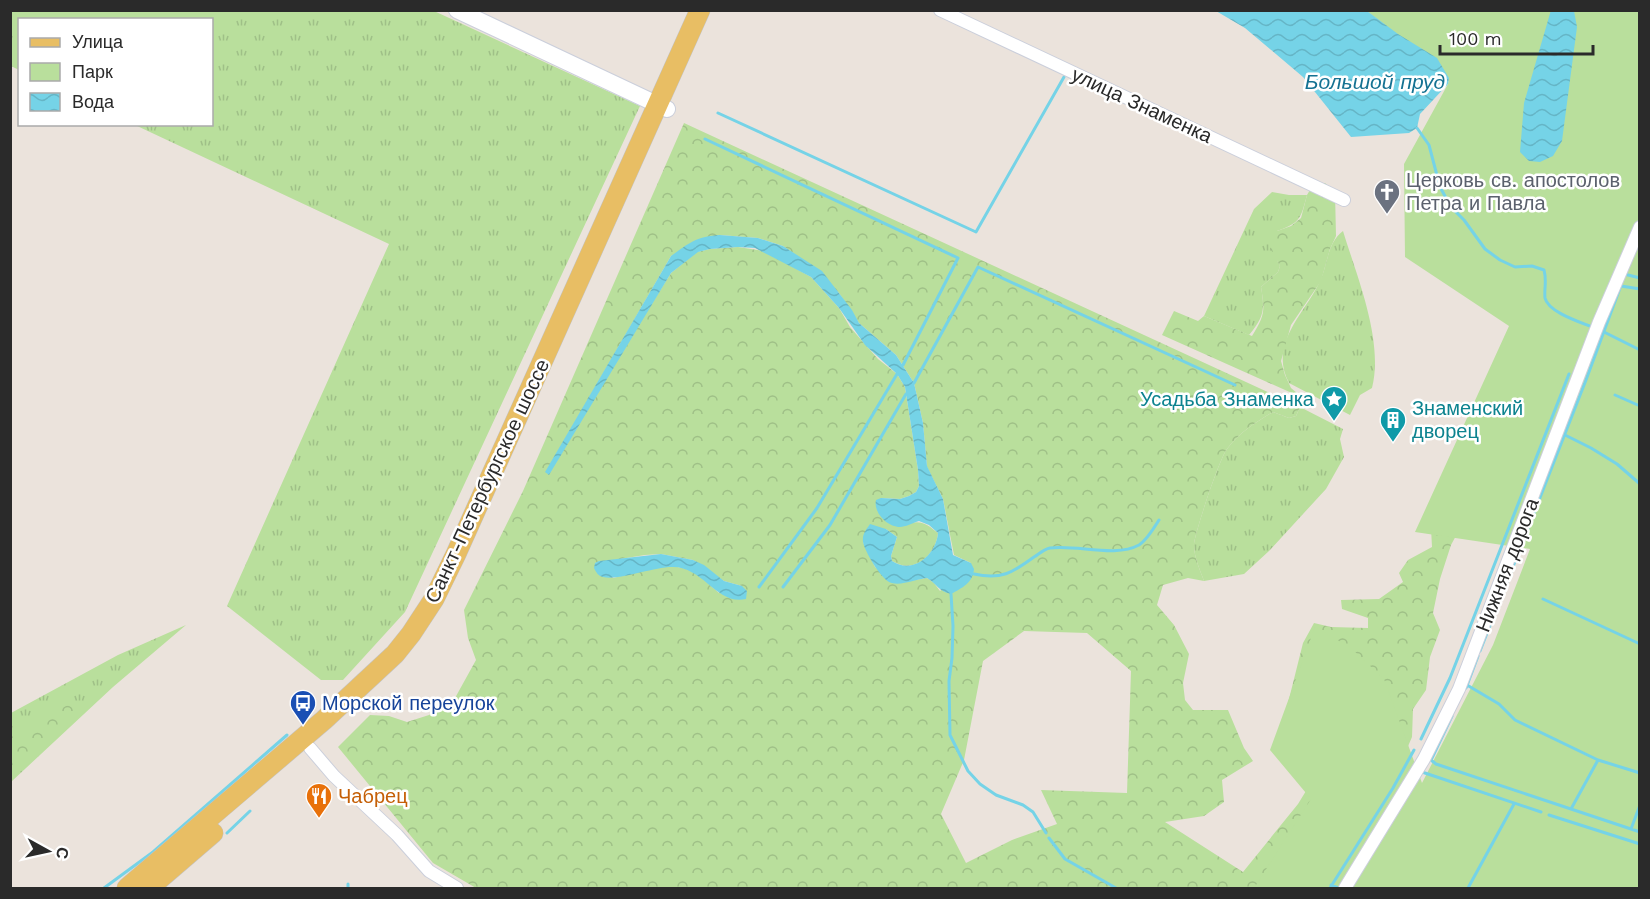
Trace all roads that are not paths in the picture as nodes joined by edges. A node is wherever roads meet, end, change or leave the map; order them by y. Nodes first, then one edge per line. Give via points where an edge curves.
1 (457, 10) edge
2 (700, 10) edge
3 (712, 10) edge
4 (940, 10) edge
5 (662, 107) junction
6 (1344, 200) dead end
7 (1640, 227) edge
8 (310, 748) junction
9 (127, 888) edge
10 (149, 888) edge
11 (457, 888) edge
12 (1345, 888) edge

1 - 5 main road
2 - 5 main road, Санкт-Петербургское шоссе
3 - 5 main road, Санкт-Петербургское шоссе
4 - 6 street, улица Знаменка
5 - 8 main road, Санкт-Петербургское шоссе via 443,603 419,641 386,679
5 - 9 main road, Санкт-Петербургское шоссе via 456,554 411,634 356,693
7 - 12 street, Нижняя дорога via 1599,322 1455,698 1424,759
8 - 10 main road, Санкт-Петербургское шоссе
8 - 11 street via 429,872

